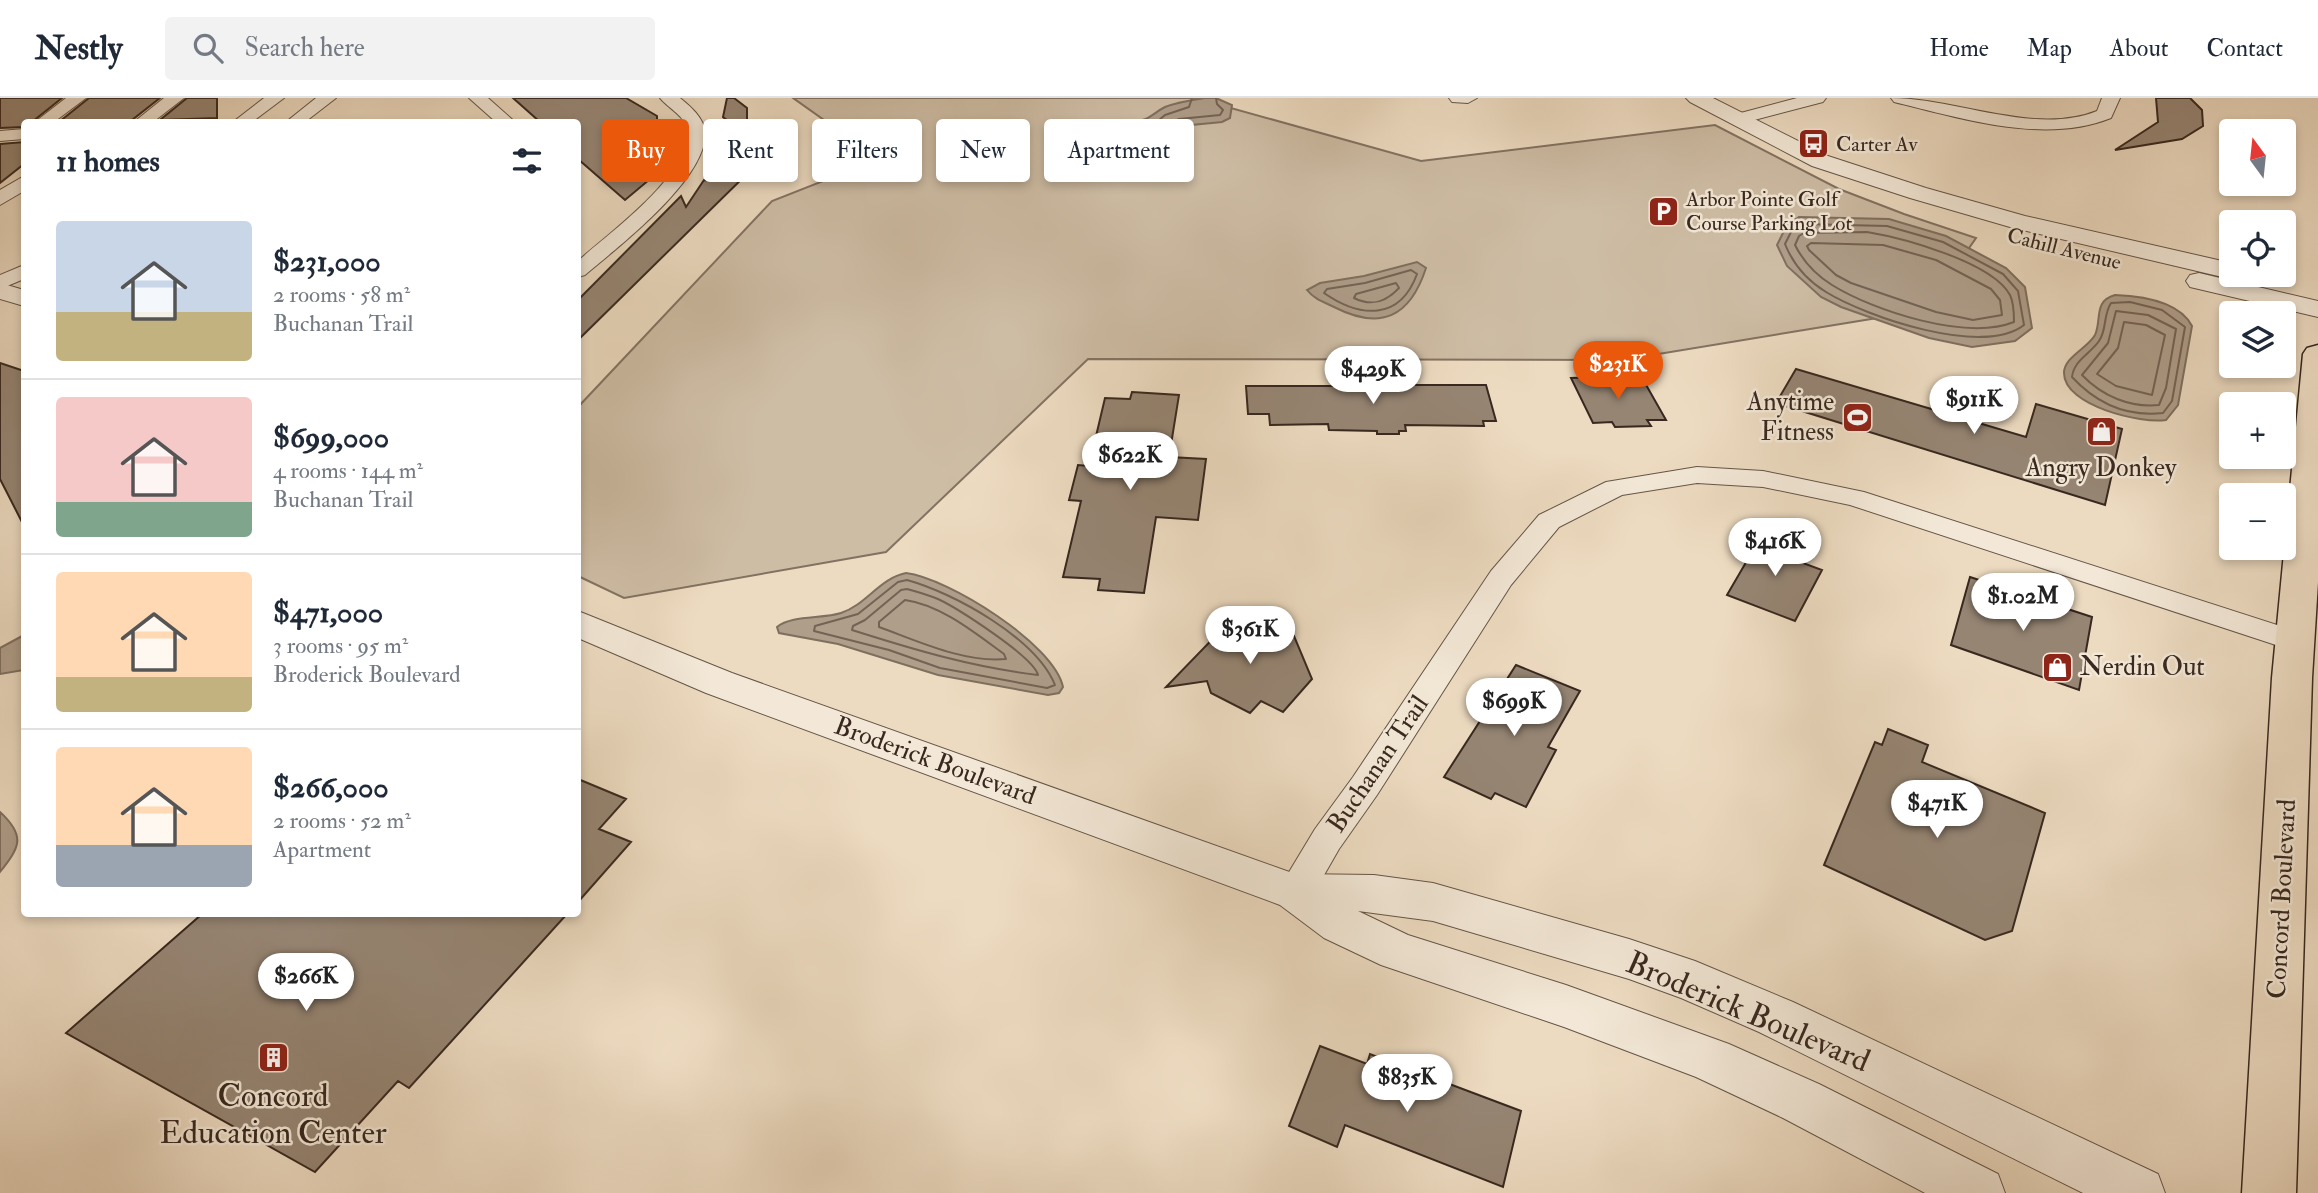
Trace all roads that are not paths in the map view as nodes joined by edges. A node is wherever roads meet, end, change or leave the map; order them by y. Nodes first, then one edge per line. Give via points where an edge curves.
1 (77, 98) edge
2 (175, 98) edge
3 (275, 98) edge
4 (327, 98) edge
5 (478, 98) edge
6 (669, 98) edge
7 (1458, 98) edge
8 (1468, 98) edge
9 (1697, 98) edge
10 (1817, 98) edge
11 (1900, 98) edge
12 (2111, 98) edge
13 (47, 119) edge
14 (146, 119) edge
15 (245, 119) edge
16 (298, 119) edge
17 (502, 119) edge
18 (1739, 119) junction
19 (21, 134) edge
20 (0, 136) edge
21 (1820, 161) junction
22 (21, 183) edge
23 (0, 199) edge
24 (581, 268) edge
25 (2219, 268) edge
26 (21, 272) edge
27 (0, 283) edge
28 (2296, 286) edge
29 (0, 291) edge
30 (2318, 291) edge
31 (21, 297) edge
32 (2318, 309) edge
33 (2318, 354) edge
34 (581, 625) edge
35 (2295, 641) junction
36 (1295, 892) junction
37 (1979, 1193) edge
38 (2139, 1193) edge
39 (2269, 1193) edge

1 - 13 street
2 - 14 street
3 - 15 street
4 - 16 street
5 - 17 street
6 - 24 street via 696,130 688,164
7 - 8 street
9 - 18 street, Cahill Avenue
10 - 18 street
11 - 12 street via 2003,121 2056,124 2095,118 2107,112
18 - 21 street, Cahill Avenue
19 - 20 street
21 - 25 street, Cahill Avenue via 1979,211
21 - 32 street, Cahill Avenue via 1862,187 1979,227
22 - 23 street
26 - 27 street
28 - 30 street
29 - 31 street
33 - 35 main road, Concord Boulevard
34 - 36 street, Broderick Boulevard via 719,683
35 - 36 street, Buchanan Trail via 1855,498 1763,479 1697,475 1615,488 1549,521 1501,578
35 - 39 main road, Concord Boulevard
36 - 37 street, Broderick Boulevard via 1340,924 1397,951 1712,1060
36 - 38 street, Broderick Boulevard via 1374,893 1433,902 1695,982

